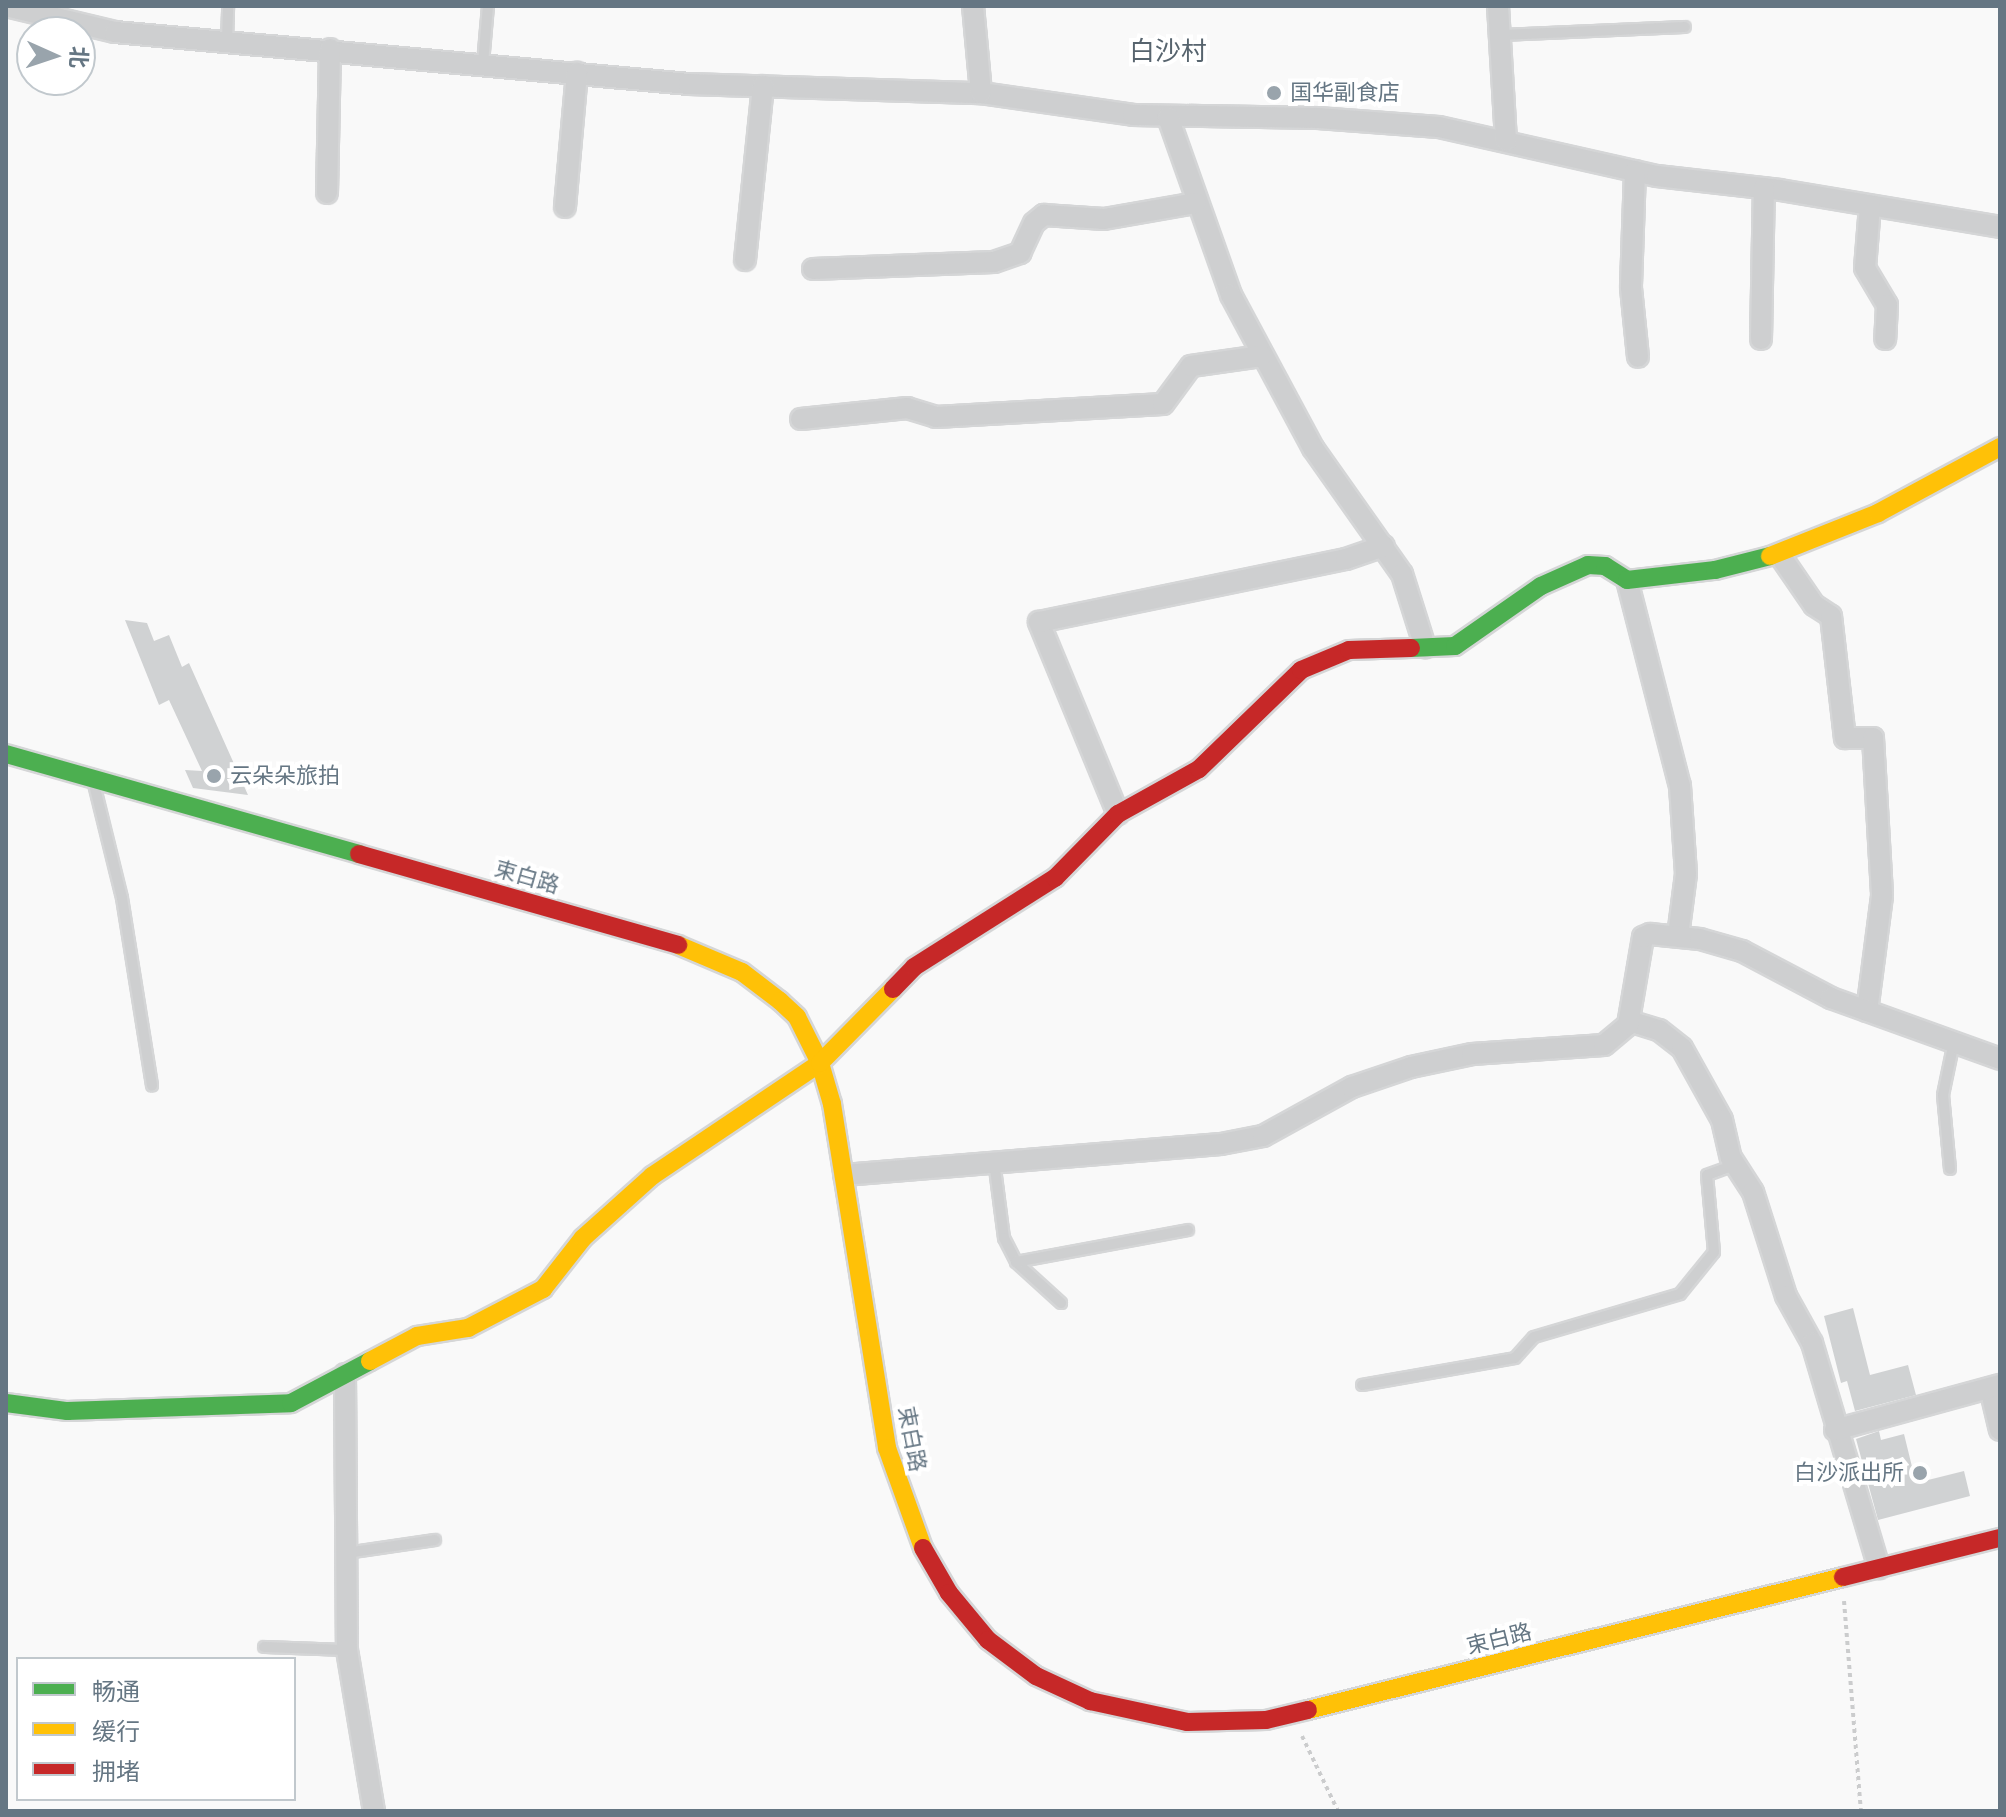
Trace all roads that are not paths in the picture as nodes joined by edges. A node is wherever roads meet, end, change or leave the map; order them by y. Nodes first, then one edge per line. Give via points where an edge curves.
1 (6, 6) edge
2 (228, 6) edge
3 (488, 6) edge
4 (973, 6) edge
5 (1498, 6) edge
6 (1685, 27) dead end
7 (1501, 35) junction
8 (227, 40) junction
9 (330, 49) junction
10 (483, 63) junction
11 (577, 73) junction
12 (763, 86) junction
13 (981, 93) junction
14 (1168, 117) junction
15 (1506, 141) junction
16 (1635, 171) junction
17 (1764, 188) junction
18 (327, 193) dead end
19 (1196, 203) junction
20 (1870, 206) junction
21 (565, 207) dead end
22 (2000, 227) edge
23 (745, 260) dead end
24 (813, 269) dead end
25 (1761, 339) dead end
26 (1885, 339) dead end
27 (1261, 356) junction
28 (1638, 357) dead end
29 (801, 419) dead end
30 (2000, 447) edge
31 (1384, 546) junction
32 (1779, 554) junction
33 (1627, 580) junction
34 (1425, 647) junction
35 (6, 754) edge
36 (93, 778) junction
37 (1118, 814) junction
38 (1678, 936) junction
39 (1867, 1011) junction
40 (1629, 1021) junction
41 (1954, 1042) junction
42 (2000, 1059) edge
43 (820, 1063) junction
44 (152, 1086) dead end
45 (994, 1159) junction
46 (1734, 1165) junction
47 (1950, 1169) dead end
48 (844, 1175) junction
49 (1188, 1230) dead end
50 (1016, 1262) junction
51 (1061, 1303) dead end
52 (345, 1374) junction
53 (1362, 1385) dead end
54 (1995, 1386) edge
55 (6, 1403) edge
56 (1835, 1430) junction
57 (2000, 1430) edge
58 (2000, 1538) edge
59 (435, 1540) dead end
60 (344, 1554) junction
61 (1879, 1568) junction
62 (264, 1647) dead end
63 (347, 1650) junction
64 (374, 1811) edge

1 - 8 street via 115,32
2 - 8 lane
3 - 10 lane
4 - 13 street
5 - 7 street
6 - 7 lane
7 - 15 street
8 - 9 street
9 - 10 street
9 - 18 street
10 - 11 street
11 - 12 street
11 - 21 street
12 - 13 street
12 - 23 street
13 - 14 street
14 - 15 street via 1318,118 1439,127
14 - 19 street
15 - 16 street
16 - 17 street
16 - 28 street via 1631,288
17 - 20 street
17 - 25 street
19 - 24 street via 1104,219 1044,215 1034,223 1020,253 994,262
19 - 27 street
20 - 22 street
20 - 26 street via 1865,268 1887,305
27 - 29 street via 1191,366 1163,404 936,417 907,408
27 - 31 street via 1347,499
30 - 32 main road via 1878,513
31 - 34 street via 1402,574
31 - 37 street via 1346,559 1039,622
32 - 33 main road via 1715,570
32 - 39 street via 1814,605 1831,616 1845,738 1873,738 1882,896
33 - 34 main road via 1605,566 1571,570 1466,641
33 - 38 street via 1680,786 1686,874
34 - 37 main road via 1349,650 1301,670 1199,769
35 - 36 main road, 束白路
36 - 43 main road, 束白路 via 693,949 742,972 780,1001 797,1017
36 - 44 lane via 122,898
37 - 43 main road via 1055,878 914,967
38 - 39 street via 1742,951
38 - 40 street via 1643,937
39 - 41 street
40 - 45 street via 1604,1045 1472,1054 1381,1076 1263,1136 1178,1150
40 - 46 street via 1659,1030 1682,1048 1722,1120
41 - 42 street
41 - 47 lane via 1943,1095
43 - 48 main road, 束白路
43 - 52 main road via 652,1176 583,1238 543,1289 468,1328 417,1336
45 - 48 street
45 - 50 lane via 1004,1238
46 - 53 lane via 1707,1175 1714,1252 1680,1294 1534,1337 1515,1358
46 - 56 street via 1749,1184 1786,1296 1812,1343
48 - 61 main road, 束白路 via 894,1479 917,1539 967,1617 1010,1660 1062,1689 1122,1711 1213,1724 1292,1715
49 - 50 lane
50 - 51 lane
52 - 55 main road via 304,1399 265,1406 67,1411
52 - 60 street
54 - 56 street
54 - 57 street
56 - 61 street
58 - 61 main road, 束白路
59 - 60 lane
60 - 63 street
62 - 63 lane
63 - 64 street

